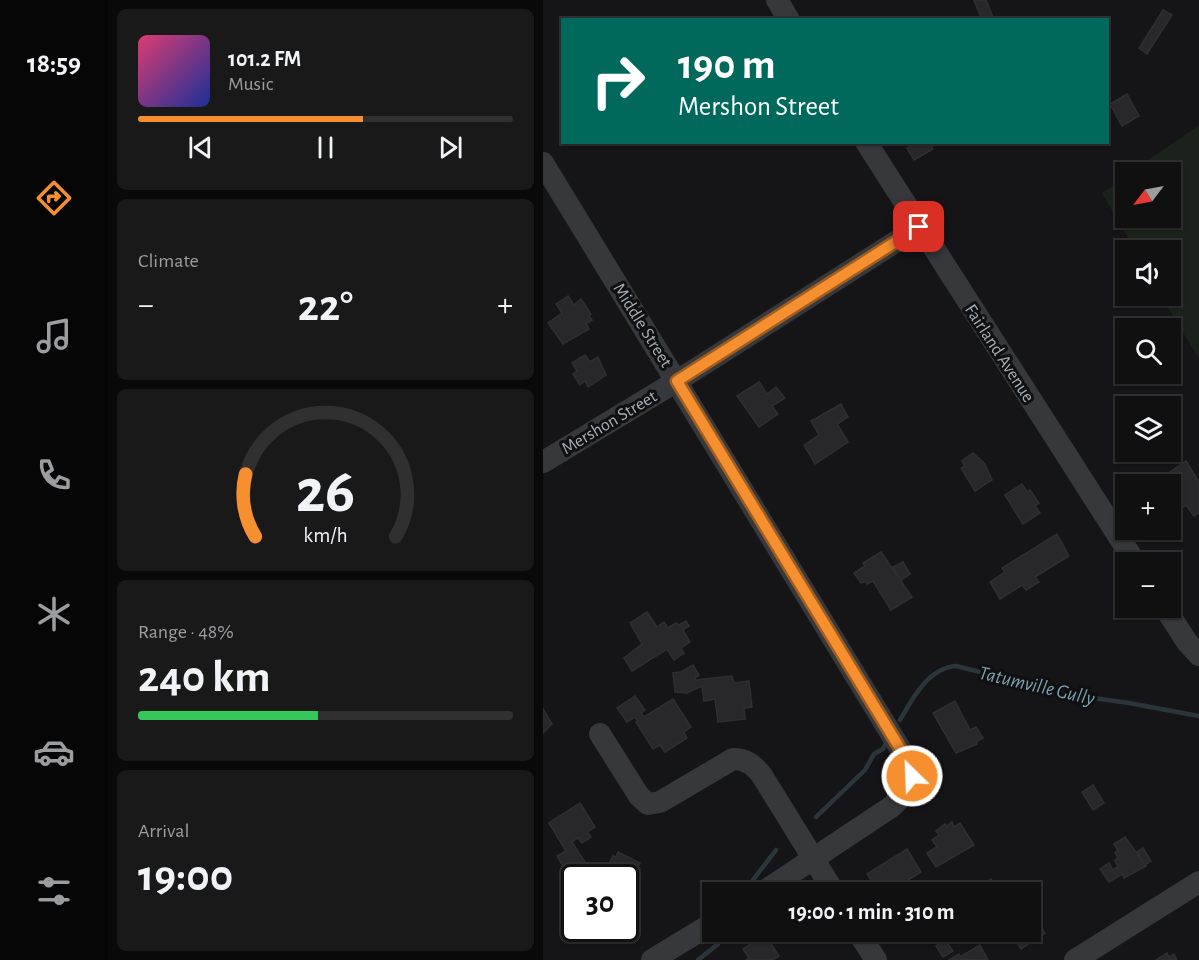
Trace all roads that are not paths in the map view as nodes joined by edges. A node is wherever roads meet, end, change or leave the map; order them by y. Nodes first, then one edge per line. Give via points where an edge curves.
1 (777, 0) edge
2 (788, 18) edge
3 (867, 144) edge
4 (543, 163) edge
5 (919, 227) junction
6 (677, 381) junction
7 (543, 462) edge
8 (1129, 552) edge
9 (1171, 618) edge
10 (1199, 655) edge
11 (600, 734) dead end
12 (812, 858) junction
13 (777, 882) edge
14 (828, 882) edge
15 (1199, 882) edge
16 (702, 930) edge
17 (864, 942) edge
18 (652, 960) edge
19 (876, 960) edge
20 (1075, 960) edge

1 - 2 street
3 - 5 street, Fairland Avenue
4 - 6 street, Middle Street
5 - 6 street, Mershon Street
5 - 8 street, Fairland Avenue
6 - 7 street, Mershon Street
6 - 12 street, Middle Street via 889,729 912,776 905,795 891,807
9 - 10 street
11 - 12 street via 647,807 733,759 752,764
12 - 13 street
12 - 14 street
15 - 20 street
16 - 18 street
17 - 19 street

